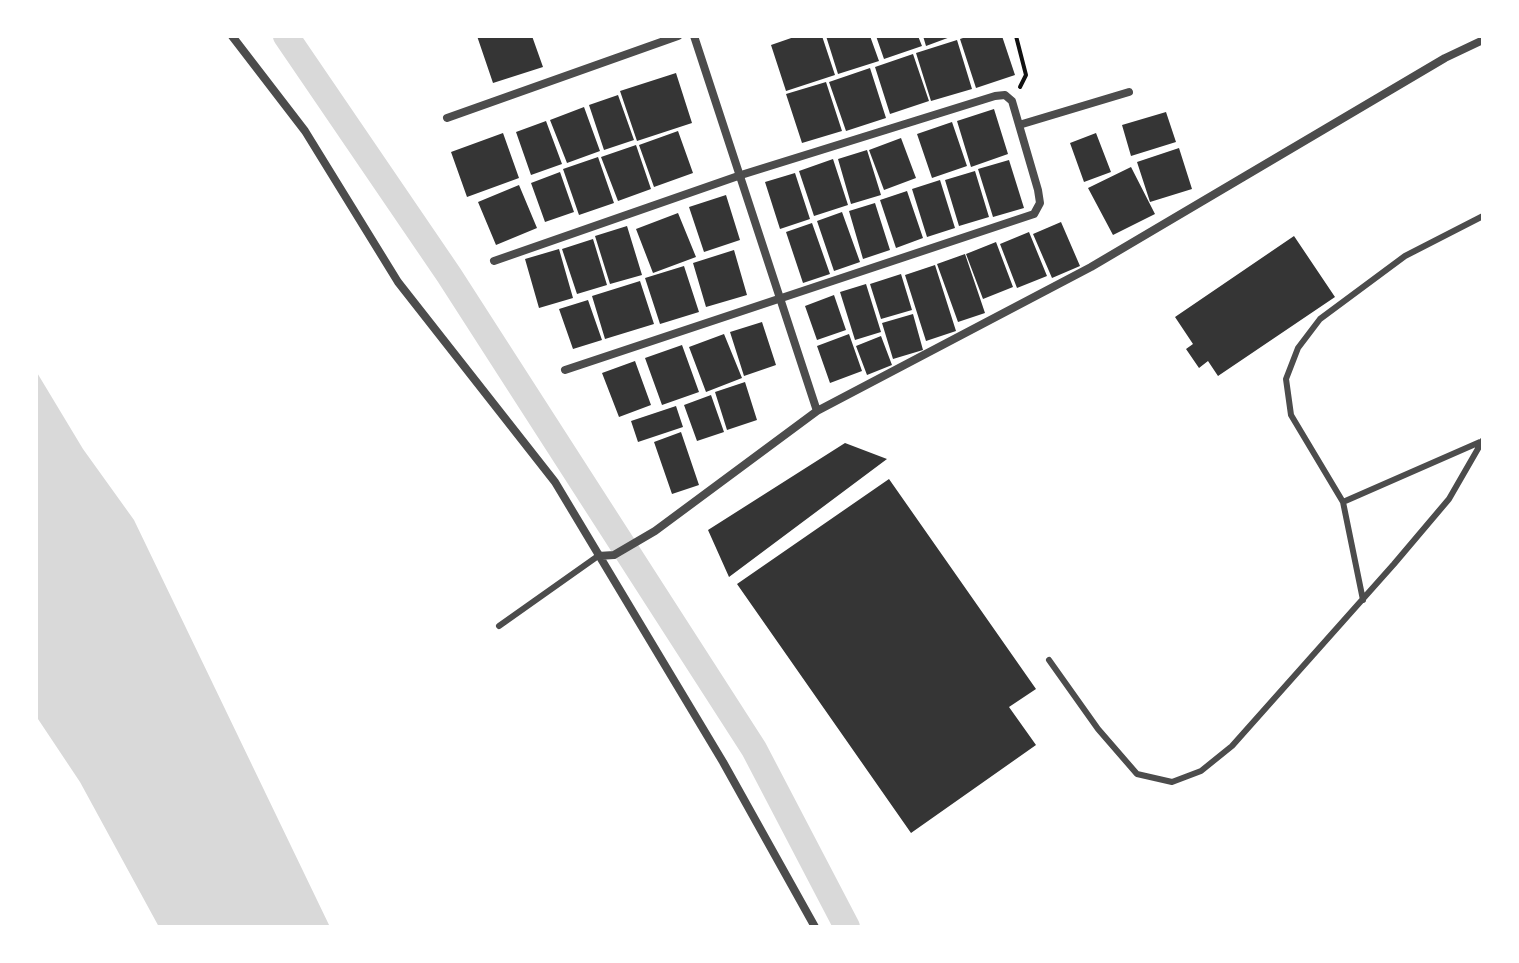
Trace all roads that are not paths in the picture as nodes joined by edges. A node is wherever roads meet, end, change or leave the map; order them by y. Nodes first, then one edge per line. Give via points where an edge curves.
1 (232, 36) edge
2 (678, 36) edge
3 (694, 36) edge
4 (1483, 40) edge
5 (1129, 92) dead end
6 (447, 118) dead end
7 (1019, 125) junction
8 (741, 175) junction
9 (1483, 216) edge
10 (494, 261) dead end
11 (780, 300) junction
12 (565, 370) dead end
13 (817, 411) junction
14 (1482, 441) edge
15 (1343, 502) junction
16 (598, 556) junction
17 (1363, 600) junction
18 (499, 626) dead end
19 (1049, 660) dead end
20 (815, 927) edge

1 - 16 street via 305,131 415,305 549,474
2 - 6 street
3 - 8 street
4 - 13 street via 1091,267
5 - 7 street
7 - 8 street via 1012,101 995,96
7 - 11 street via 1038,190 1040,203 1034,214
8 - 10 street
8 - 11 street
9 - 15 lane via 1405,256 1320,319 1298,348 1286,379 1291,415
11 - 12 street
11 - 13 street
13 - 16 street via 655,531 614,555
14 - 15 lane
14 - 17 lane via 1449,499
15 - 17 lane
16 - 18 lane
16 - 20 street
17 - 19 lane via 1232,746 1201,771 1172,782 1137,774

